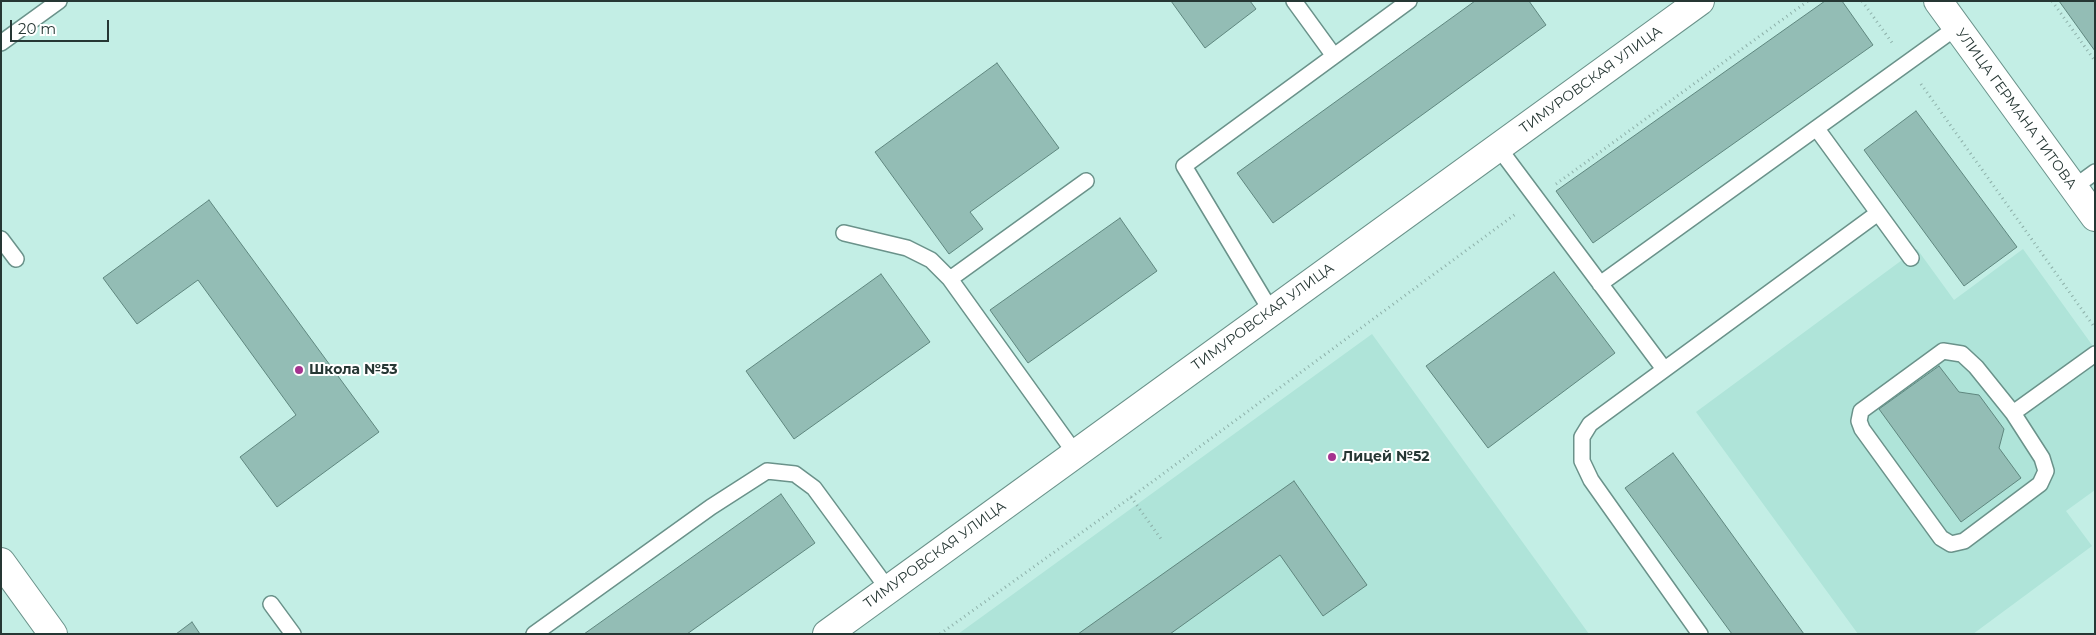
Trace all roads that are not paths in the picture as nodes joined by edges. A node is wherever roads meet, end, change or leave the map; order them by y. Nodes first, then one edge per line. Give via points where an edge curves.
1 (59, 1) edge
2 (1294, 1) edge
3 (1410, 1) edge
4 (1700, 1) edge
5 (1938, 1) edge
6 (1956, 27) junction
7 (1, 43) edge
8 (1334, 56) junction
9 (1817, 129) junction
10 (1498, 147) junction
11 (2084, 180) edge
12 (1086, 181) dead end
13 (1878, 213) junction
14 (2095, 217) edge
15 (844, 233) dead end
16 (1, 238) edge
17 (1912, 258) dead end
18 (16, 259) dead end
19 (950, 279) junction
20 (1600, 284) junction
21 (1271, 311) junction
22 (2095, 354) edge
23 (1664, 369) junction
24 (2013, 412) junction
25 (1075, 453) junction
26 (1, 562) edge
27 (888, 589) junction
28 (271, 604) dead end
29 (53, 634) edge
30 (293, 634) edge
31 (534, 634) edge
32 (827, 634) edge
33 (1700, 634) edge

1 - 7 lane
2 - 8 lane
3 - 8 lane
4 - 10 street, ТИМУРОВСКАЯ УЛИЦА
5 - 6 street, УЛИЦА ГЕРМАНА ТИТОВА
6 - 9 lane
6 - 11 street, УЛИЦА ГЕРМАНА ТИТОВА
8 - 21 lane via 1184,166
9 - 13 lane
9 - 20 lane
10 - 20 lane
10 - 21 street, ТИМУРОВСКАЯ УЛИЦА
11 - 14 street, УЛИЦА ГЕРМАНА ТИТОВА
12 - 19 lane
13 - 17 lane
13 - 23 lane
15 - 19 lane via 907,248 931,260
16 - 18 lane
19 - 25 lane
20 - 23 lane
21 - 25 street, ТИМУРОВСКАЯ УЛИЦА
22 - 24 lane
23 - 33 lane via 1590,424 1582,437 1582,461 1591,480
24 - 24 lane via 2042,458 2046,471 2040,484 1964,542 1952,544 1941,538 1859,421 1861,411 1944,351 1962,354
25 - 27 street, ТИМУРОВСКАЯ УЛИЦА
26 - 29 street
27 - 31 lane via 814,488 795,474 767,471 711,507
27 - 32 street, ТИМУРОВСКАЯ УЛИЦА
28 - 30 lane

